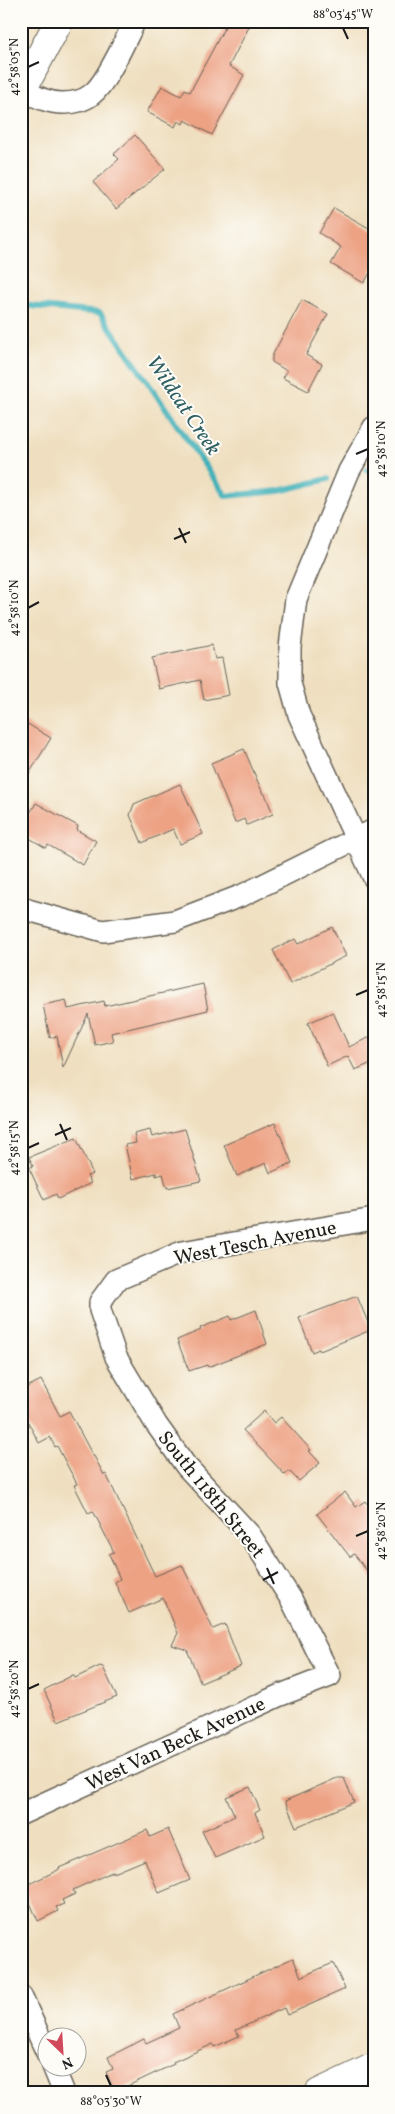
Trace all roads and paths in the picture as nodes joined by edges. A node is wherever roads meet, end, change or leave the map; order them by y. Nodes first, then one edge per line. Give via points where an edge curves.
1 (59, 21) edge
2 (135, 21) edge
3 (22, 91) edge
4 (374, 427) edge
5 (365, 834) edge
6 (374, 878) edge
7 (21, 906) edge
8 (374, 1218) edge
9 (100, 1310) joint
10 (330, 1676) joint
11 (21, 1814) edge
12 (21, 1996) edge
13 (38, 2033) edge
14 (374, 2068) edge
15 (57, 2076) edge
16 (64, 2093) edge
17 (319, 2093) edge

1 - 3 main road
2 - 3 street via 101,85 92,95 62,103
4 - 5 street via 349,471 296,599 290,647 290,683 298,715
5 - 6 street
5 - 7 street via 243,895 175,921 103,931
8 - 9 street, West Tesch Avenue via 182,1252 116,1280 100,1302
9 - 10 street, South 118th Street via 116,1357 156,1424 186,1466 250,1535 291,1599
10 - 11 street, West Van Beck Avenue via 278,1696
12 - 13 street
14 - 17 main road
15 - 16 street

